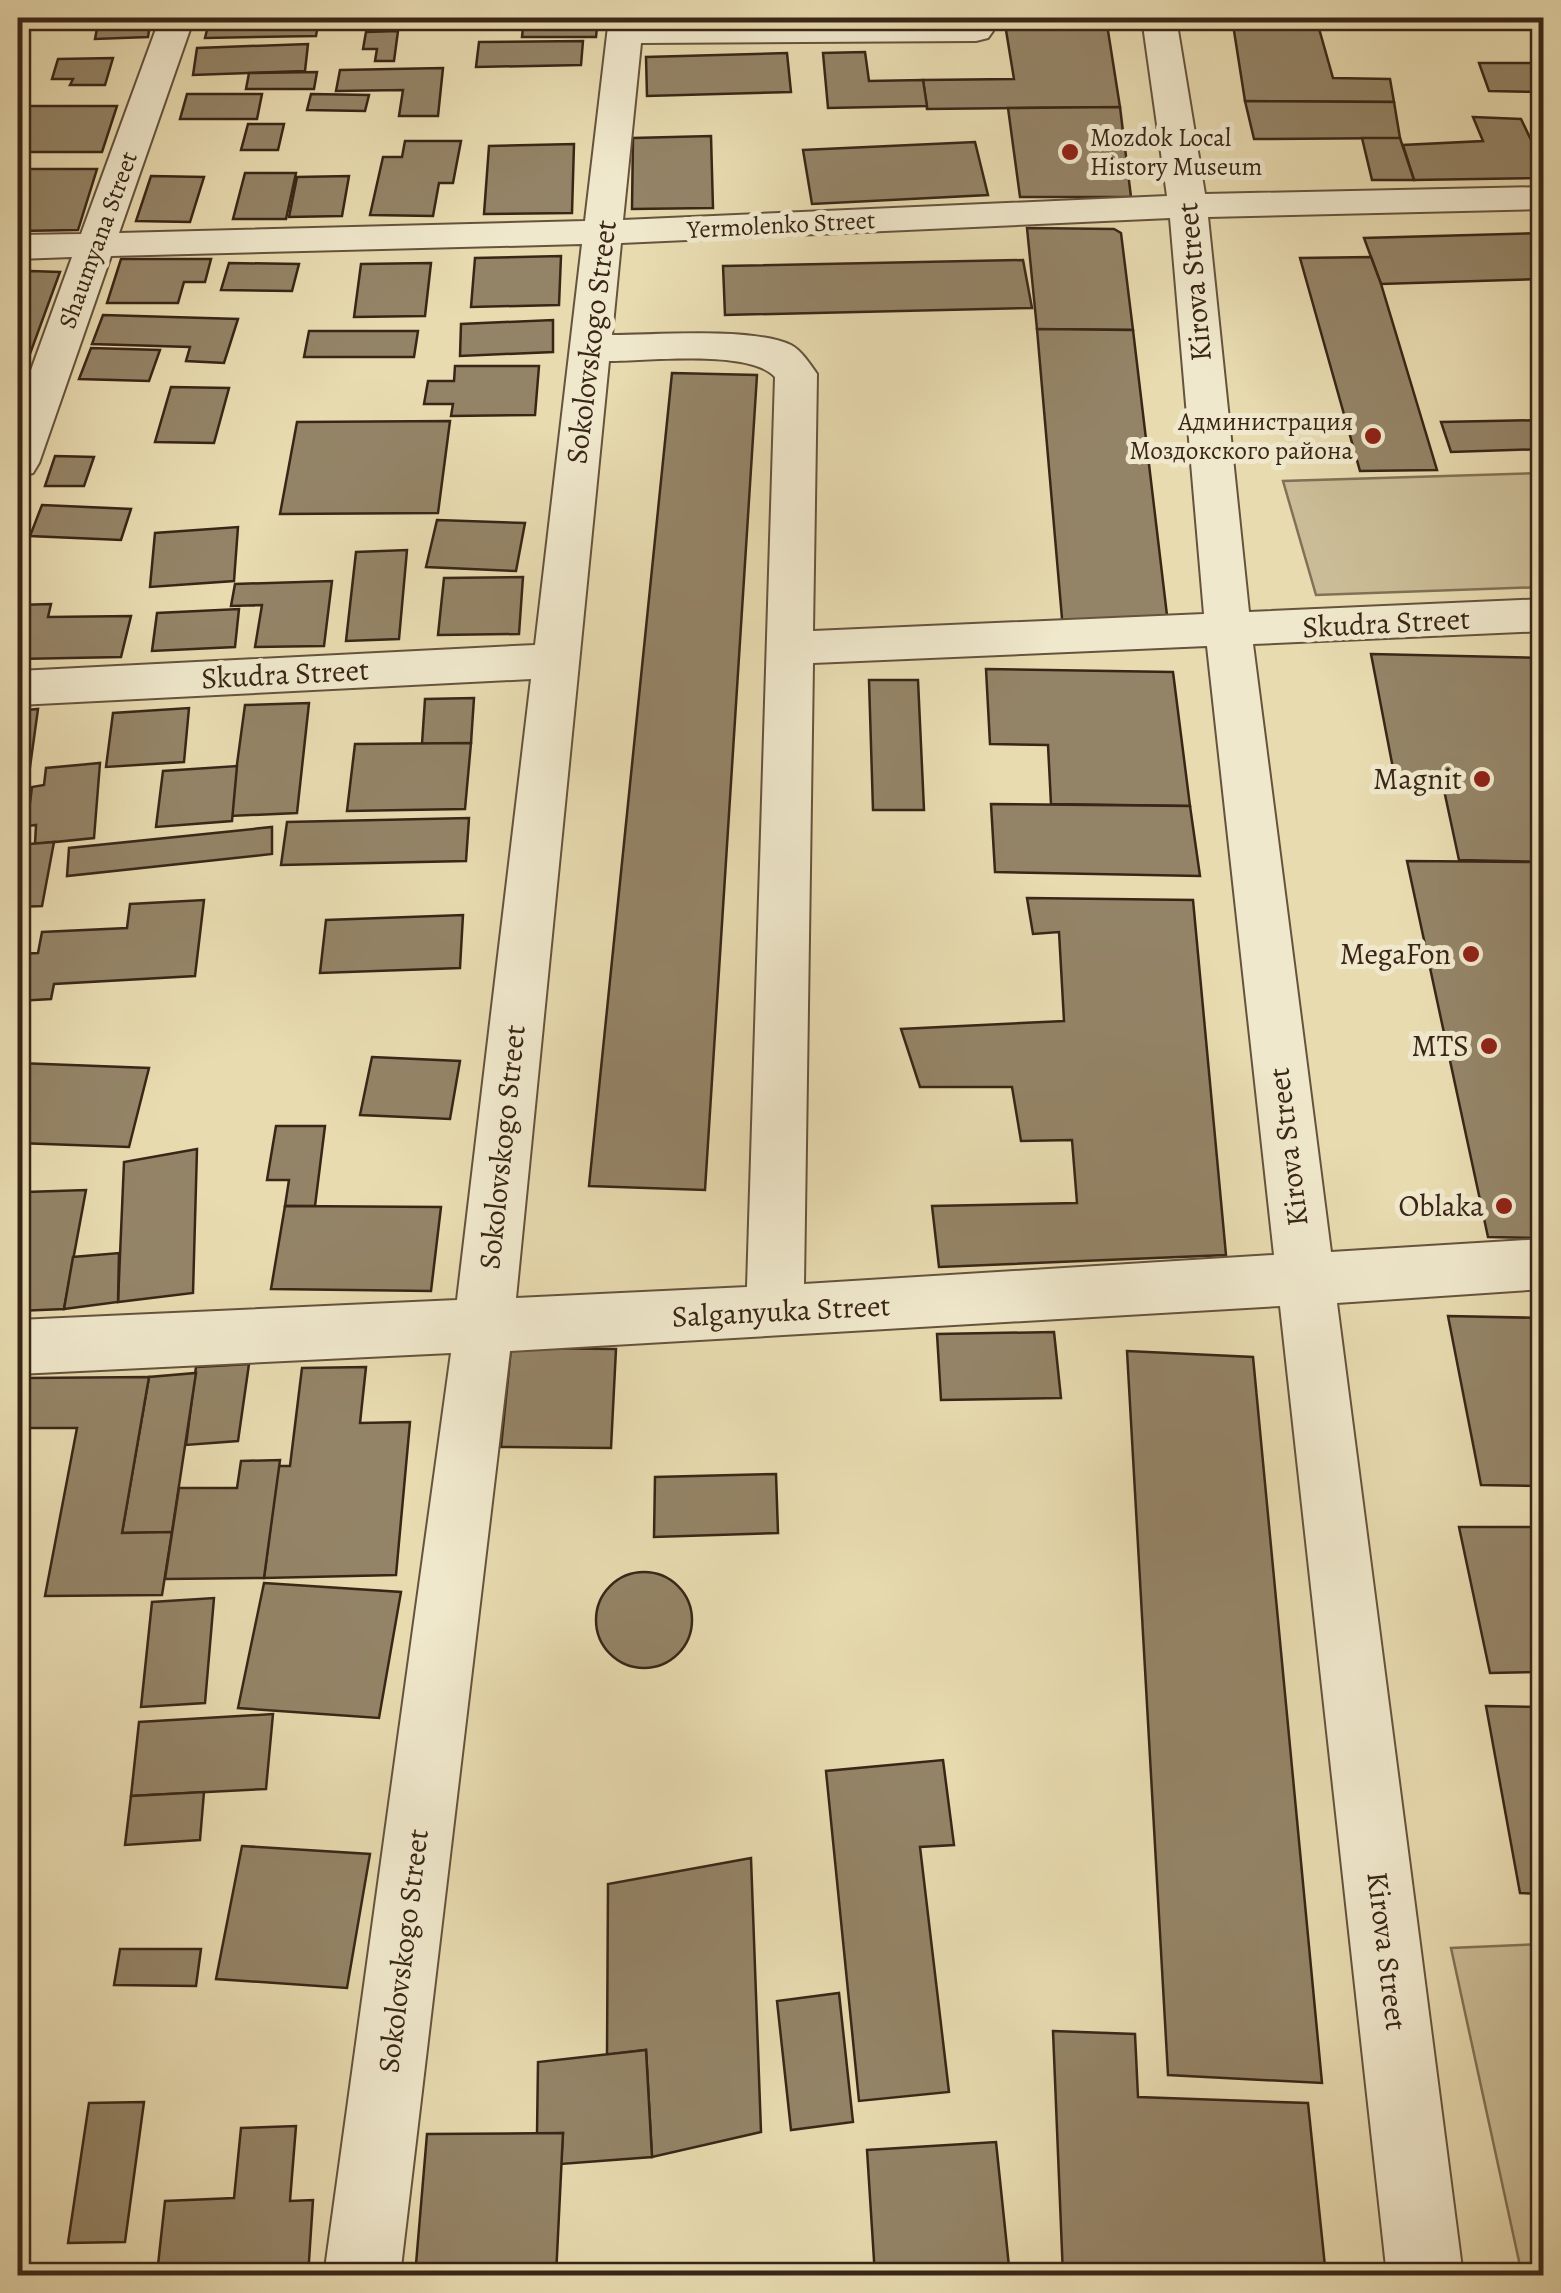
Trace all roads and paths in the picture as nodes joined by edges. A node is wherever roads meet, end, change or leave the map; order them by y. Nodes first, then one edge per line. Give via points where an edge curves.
1 (178, 18) edge
2 (1158, 18) edge
3 (626, 25) edge
4 (976, 31) dead end
5 (1544, 198) edge
6 (1188, 206) junction
7 (604, 232) junction
8 (96, 243) junction
9 (18, 247) edge
10 (590, 348) junction
11 (18, 463) edge
12 (1544, 615) edge
13 (1228, 632) junction
14 (790, 648) junction
15 (553, 661) junction
16 (18, 688) edge
17 (1544, 1264) edge
18 (1304, 1282) junction
19 (775, 1312) junction
20 (484, 1322) junction
21 (18, 1346) edge
22 (362, 2276) edge
23 (1425, 2276) edge

1 - 8 street, Shaumyana Street
2 - 6 street, Kirova Street
3 - 4 street
3 - 7 street, Sokolovskogo Street
5 - 6 street, Yermolenko Street
6 - 7 street, Yermolenko Street
6 - 13 street, Kirova Street
7 - 8 street, Yermolenko Street
7 - 10 street, Sokolovskogo Street
8 - 9 street, Yermolenko Street
8 - 11 street, Shaumyana Street
10 - 14 street via 731,348 778,355 796,374
10 - 15 street, Sokolovskogo Street
12 - 13 street, Skudra Street
13 - 14 street, Skudra Street
13 - 18 street, Kirova Street
14 - 19 street
15 - 16 street, Skudra Street
15 - 20 street, Sokolovskogo Street
17 - 18 street, Salganyuka Street
18 - 19 street, Salganyuka Street
18 - 23 street, Kirova Street
19 - 20 street, Salganyuka Street
20 - 21 street, Salganyuka Street
20 - 22 street, Sokolovskogo Street

